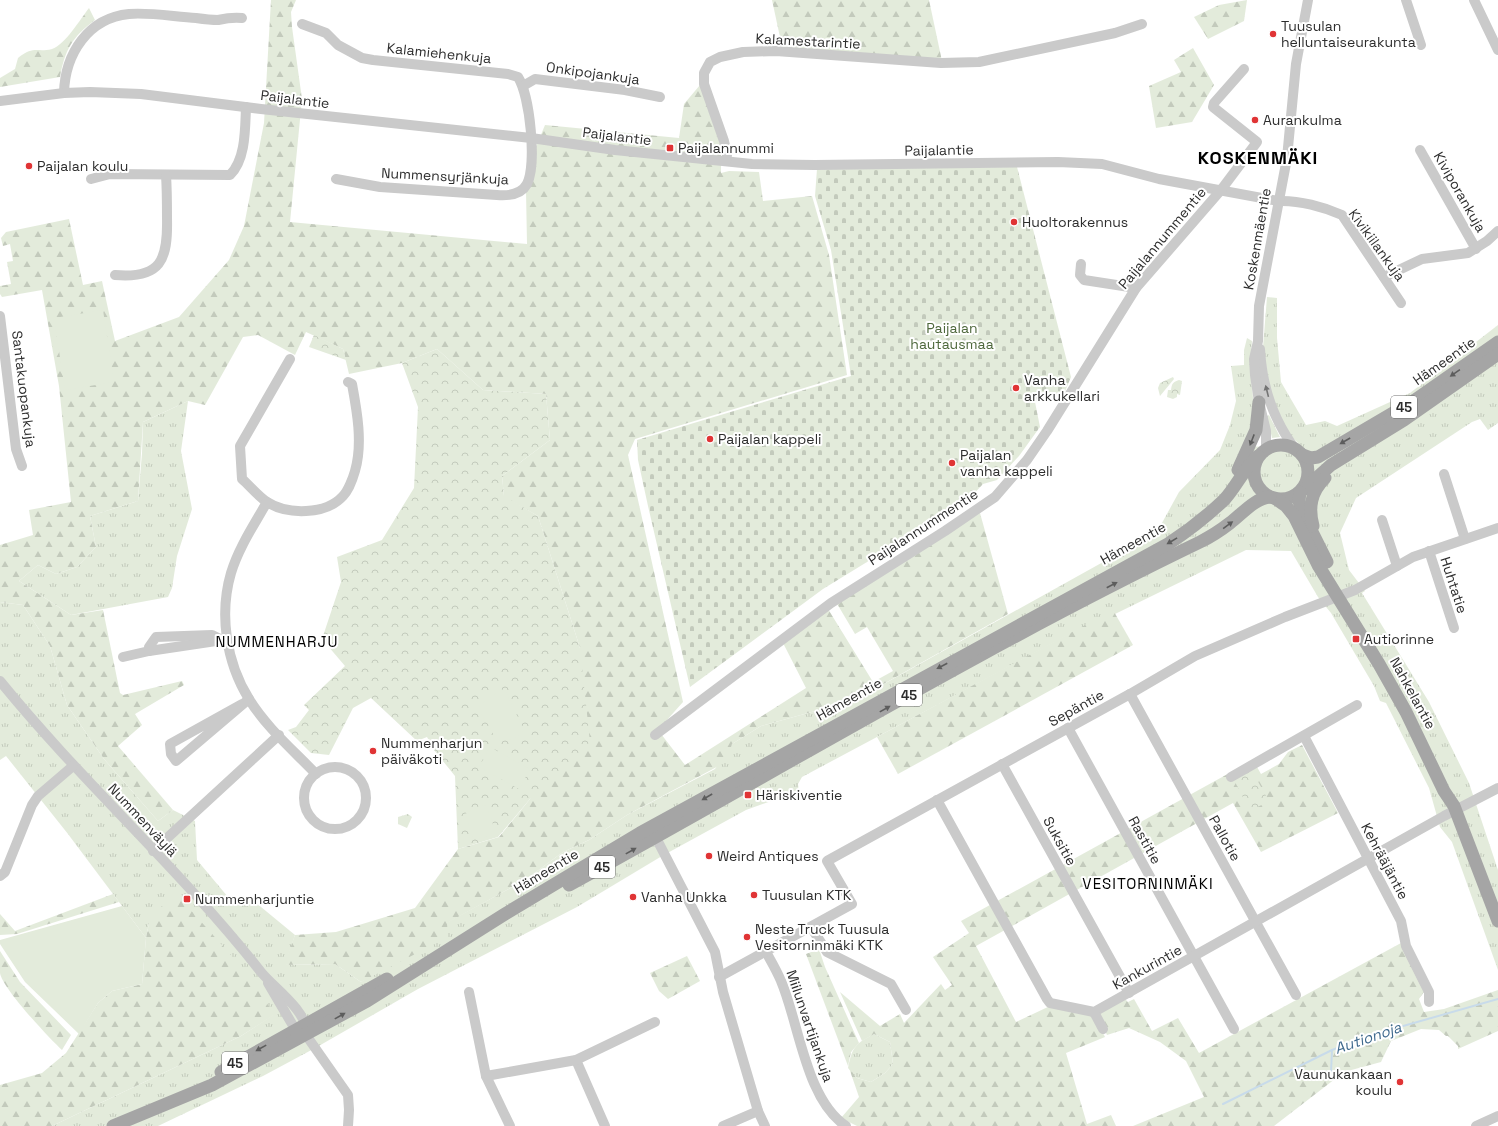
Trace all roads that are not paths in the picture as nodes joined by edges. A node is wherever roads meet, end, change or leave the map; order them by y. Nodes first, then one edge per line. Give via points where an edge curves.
1 (1308, 0) edge
2 (1406, 0) edge
3 (1474, 0) edge
4 (242, 18) dead end
5 (302, 24) dead end
6 (1142, 24) dead end
7 (1421, 45) dead end
8 (1498, 50) edge
9 (1244, 69) dead end
10 (523, 86) junction
11 (64, 93) junction
12 (660, 97) dead end
13 (0, 101) edge
14 (246, 107) junction
15 (531, 138) junction
16 (1420, 150) dead end
17 (726, 162) junction
18 (166, 175) junction
19 (91, 179) dead end
20 (336, 179) dead end
21 (1221, 190) junction
22 (1278, 202) junction
23 (1498, 230) edge
24 (1476, 249) junction
25 (1081, 264) dead end
26 (115, 275) dead end
27 (1384, 277) junction
28 (1136, 288) junction
29 (1401, 303) dead end
30 (0, 316) edge
31 (1258, 341) junction
32 (1498, 342) edge
33 (1498, 354) edge
34 (290, 359) dead end
35 (348, 382) dead end
36 (1259, 402) junction
37 (1262, 452) junction
38 (1299, 453) junction
39 (1341, 458) junction
40 (22, 466) dead end
41 (1444, 474) dead end
42 (1301, 491) junction
43 (1273, 498) junction
44 (267, 502) junction
45 (1214, 508) junction
46 (1382, 520) dead end
47 (1498, 528) edge
48 (1465, 539) junction
49 (1317, 541) junction
50 (1428, 551) junction
51 (1397, 566) junction
52 (1341, 595) junction
53 (1454, 628) dead end
54 (224, 639) junction
55 (123, 657) dead end
56 (0, 681) edge
57 (1130, 694) junction
58 (245, 701) junction
59 (1357, 705) dead end
60 (1068, 728) junction
61 (279, 735) junction
62 (655, 735) dead end
63 (1304, 736) junction
64 (1002, 764) junction
65 (72, 766) junction
66 (316, 774) junction
67 (1231, 778) dead end
68 (1498, 788) edge
69 (937, 800) junction
70 (1455, 808) junction
71 (653, 832) junction
72 (153, 851) junction
73 (1368, 860) junction
74 (0, 876) edge
75 (1498, 921) edge
76 (1255, 922) junction
77 (811, 927) junction
78 (766, 952) junction
79 (1193, 957) junction
80 (719, 977) junction
81 (469, 992) dead end
82 (1129, 993) junction
83 (1296, 995) dead end
84 (1429, 1002) dead end
85 (906, 1010) dead end
86 (1094, 1012) junction
87 (655, 1022) dead end
88 (302, 1029) junction
89 (1103, 1029) dead end
90 (1234, 1029) dead end
91 (576, 1060) junction
92 (486, 1076) junction
93 (758, 1110) junction
94 (1498, 1116) edge
95 (113, 1126) edge
96 (348, 1126) edge
97 (510, 1126) edge
98 (605, 1126) edge
99 (722, 1126) edge
100 (765, 1126) edge
101 (846, 1126) edge
102 (1476, 1126) edge

1 - 22 street, Koskenmäentie via 1296,64 1287,158
2 - 7 street
3 - 8 street
4 - 11 street via 232,16 216,20 130,14 108,19 83,36 75,47 69,61
5 - 10 street, Kalamiehenkuja via 326,33 338,45 362,58 508,74 518,78
6 - 17 street, Kalamestarintie via 1115,33 979,62 949,63 776,52 743,52 720,57 710,62 704,73 704,84 724,141
9 - 21 street, Paijalannummentie via 1213,107 1257,142
10 - 12 street, Onkipojankuja via 535,79
10 - 15 street via 531,124
11 - 13 street, Paijalantie
11 - 14 street, Paijalantie via 135,94
14 - 15 street, Paijalantie
14 - 18 street via 241,157 238,168 230,175
15 - 17 street, Paijalantie
15 - 20 street, Nummensyrjänkuja via 530,175 527,184 519,192 509,196 380,188
16 - 24 street, Kiviporankuja
17 - 21 street, Paijalantie via 815,166 1058,162 1096,164
18 - 19 street via 110,174
18 - 26 street via 168,242 164,257 157,267 146,273 131,276
21 - 22 street, Paijalantie
21 - 28 street, Paijalannummentie
22 - 27 street, Kivikiilankuja via 1290,201 1342,215
22 - 31 street, Koskenmäentie via 1259,306
23 - 24 street
24 - 27 street via 1468,254 1422,259
25 - 28 street via 1080,275 1084,280
27 - 29 street, Kivikiilankuja
28 - 62 street, Paijalannummentie via 1047,431 1027,460 995,497 831,603
30 - 40 street, Santakuopankuja via 16,449
31 - 36 street, Koskenmäentie via 1254,359
38 -> 31 street, Koskenmäentie via 1283,434 1273,412
32 -> 38 main road, Hämeentie / 45 via 1436,387 1322,455 1314,458
33 - 39 main road, Hämeentie / 45 via 1404,420
34 - 44 street via 240,446 242,479
35 - 44 street via 352,384 356,408 358,442 355,471 344,496 323,508 308,510 288,510
36 - 37 street, Koskenmäentie via 1266,431
36 -> 45 main road via 1256,430 1250,445 1240,467
37 - 38 main road, 45 via 1282,446
37 - 43 main road via 1253,466 1255,481 1261,492
37 - 45 main road, Hämeentie / 45 via 1245,470 1224,500
38 - 42 main road via 1307,461 1309,470 1308,480
39 - 42 main road, Hämeentie / 45
39 - 49 main road via 1318,485 1310,502 1310,514
41 - 48 street, Huhtatie
42 - 43 main road, 45 via 1287,499
42 - 49 main road, Nahkelantie via 1300,506 1307,525
43 - 52 main road, Nahkelantie via 1286,506 1294,516 1318,565
71 -> 43 main road, Hämeentie / 45 via 744,786 1071,606 1203,540 1264,498
44 - 54 street via 231,573 226,598
45 -> 71 main road, Hämeentie / 45 via 1168,544
46 - 51 street
47 - 48 street, Huhtatie
48 - 50 street, Huhtatie
49 - 52 main road, Nahkelantie
50 - 51 street, Huhtatie
50 - 53 street, Huhtatie
51 - 52 street, Huhtatie
52 - 57 street, Sepäntie via 1202,653
52 - 70 main road, Nahkelantie via 1398,684 1451,788
54 - 55 street via 212,635 156,637 149,647 149,652
54 - 58 street
56 - 65 street, Nummenväylä
57 - 60 street, Sepäntie
57 - 76 street, Pallotie
58 - 58 street via 170,744 176,761
58 - 61 street
59 - 63 street
60 - 64 street, Sepäntie
60 - 79 street, Rastitie
61 - 66 street
61 - 72 street
63 - 67 street
63 - 73 street, Kehrääjäntie
64 - 69 street, Sepäntie
64 - 82 street, Suksitie
65 - 72 street, Nummenväylä
65 - 74 street via 32,804 5,872
66 - 66 street via 308,782 304,794 305,806 310,817 321,826 332,829 351,825 360,816 365,805 365,791 359,778 339,767 326,768
68 - 70 street, Kankurintie
69 - 77 street, Sepäntie via 827,861 852,904
69 - 86 street via 1046,999 1050,1003
70 - 73 street, Kankurintie
70 - 75 main road, Nahkelantie
71 - 80 street via 715,952
71 - 88 main road, Hämeentie / 45 via 508,919 456,945 367,1001
72 - 88 street, Nummenväylä via 295,1008
73 - 76 street, Kankurintie
73 - 84 street, Kehrääjäntie via 1401,921 1406,946 1429,992
76 - 79 street, Kankurintie
76 - 83 street, Pallotie
77 - 78 street
77 - 85 street via 827,952 891,984
78 - 80 street
78 - 101 street, Miilunvartijankuja via 781,981 816,1089 837,1120
79 - 82 street, Kankurintie
79 - 90 street, Rastitie
80 - 93 street
81 - 92 street
82 - 86 street, Kankurintie
86 - 89 street
87 - 91 street
88 - 95 main road, Hämeentie / 45 via 177,1099
88 - 96 street, Nummenväylä via 348,1095
91 - 92 street
91 - 98 street
92 - 97 street
93 - 99 street
93 - 100 street
94 - 102 street

